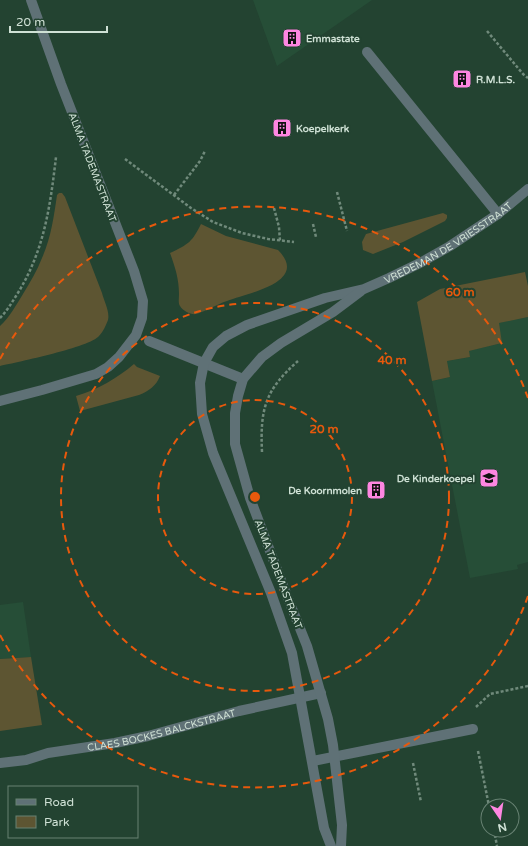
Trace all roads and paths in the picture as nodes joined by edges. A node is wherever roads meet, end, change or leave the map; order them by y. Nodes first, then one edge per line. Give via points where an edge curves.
1 (31, 0) edge
2 (487, 31) dead end
3 (367, 52) dead end
4 (528, 78) edge
5 (205, 151) dead end
6 (56, 157) dead end
7 (125, 159) dead end
8 (528, 189) edge
9 (337, 192) dead end
10 (174, 195) junction
11 (274, 208) dead end
12 (498, 214) junction
13 (313, 224) dead end
14 (347, 231) dead end
15 (316, 237) dead end
16 (280, 241) junction
17 (294, 242) dead end
18 (364, 289) junction
19 (0, 318) edge
20 (149, 341) dead end
21 (299, 360) dead end
22 (204, 363) junction
23 (243, 380) junction
24 (0, 401) edge
25 (262, 457) dead end
26 (528, 686) edge
27 (321, 693) junction
28 (301, 698) junction
29 (476, 708) dead end
30 (473, 729) joint
31 (409, 742) junction
32 (334, 757) junction
33 (313, 761) junction
34 (0, 763) edge
35 (487, 798) edge
36 (421, 802) dead end
37 (331, 846) edge
38 (342, 846) edge

1 - 24 street, ALMA TADEMASTRAAT via 141,291 143,313 136,335 120,357 108,367 96,374
2 - 4 path
3 - 12 street
5 - 10 path
6 - 19 path via 48,216 36,257 21,287
7 - 10 path
8 - 12 street, VREDEMAN DE VRIESSTRAAT
9 - 14 path
10 - 16 path via 228,229
11 - 16 path
12 - 18 street, VREDEMAN DE VRIESSTRAAT via 450,246 405,271
13 - 15 path
16 - 17 path
18 - 22 street, VREDEMAN DE VRIESSTRAAT via 325,298 247,325 226,336 213,347
18 - 23 street, VREDEMAN DE VRIESSTRAAT via 262,357
20 - 22 street
21 - 25 path via 274,386 265,406 262,417
22 - 23 street
22 - 28 street, ALMA TADEMASTRAAT via 200,397 213,453 286,632
23 - 27 street, ALMA TADEMASTRAAT via 235,413 235,444 250,498 307,646
26 - 29 path via 490,694
27 - 28 street, CLAES BOCKES BALCKSTRAAT
27 - 32 street, ALMA TADEMASTRAAT
28 - 33 street, ALMA TADEMASTRAAT
28 - 34 street, CLAES BOCKES BALCKSTRAAT via 239,711 148,736
30 - 31 street
30 - 35 path
31 - 32 street
31 - 36 path
32 - 33 street
32 - 38 street, ALMA TADEMASTRAAT
33 - 37 street, ALMA TADEMASTRAAT via 324,828

